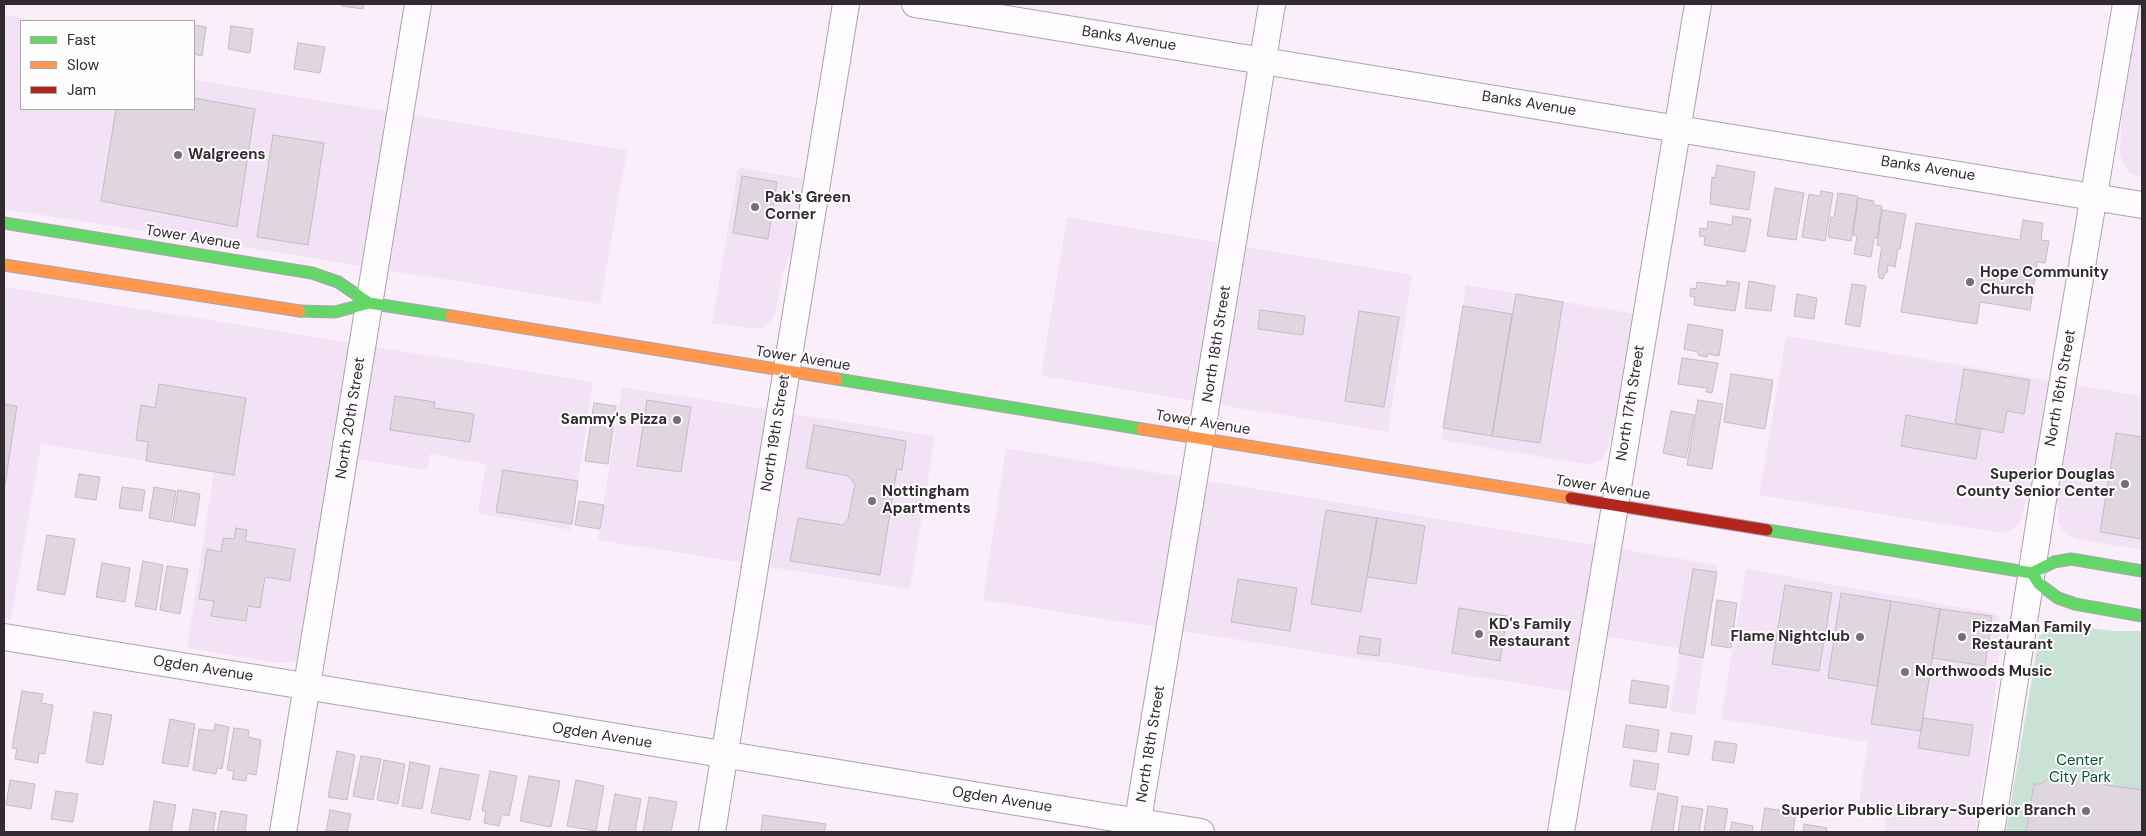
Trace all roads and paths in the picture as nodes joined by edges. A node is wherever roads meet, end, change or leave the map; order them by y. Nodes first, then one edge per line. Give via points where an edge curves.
1 (418, 4) edge
2 (846, 4) edge
3 (915, 4) edge
4 (1272, 4) edge
5 (1698, 4) edge
6 (2126, 4) edge
7 (1263, 61) junction
8 (1677, 128) junction
9 (2094, 196) junction
10 (2142, 204) edge
11 (4, 223) edge
12 (4, 265) edge
13 (369, 303) junction
14 (786, 371) junction
15 (1201, 438) junction
16 (1615, 505) junction
17 (2142, 571) edge
18 (2032, 573) junction
19 (2142, 616) edge
20 (4, 637) edge
21 (307, 686) junction
22 (724, 756) junction
23 (1137, 827) edge
24 (283, 832) edge
25 (712, 832) edge
26 (1201, 832) edge
27 (1561, 832) edge
28 (1991, 832) edge

1 - 13 street, North 20th Street
2 - 14 street, North 19th Street
3 - 7 street, Banks Avenue
4 - 7 street, North 18th Street
5 - 8 street, North 17th Street
6 - 9 street, North 16th Street
7 - 8 street, Banks Avenue
7 - 15 street, North 18th Street
8 - 9 street, Banks Avenue
8 - 16 street, North 17th Street
9 - 10 street, Banks Avenue
9 - 18 street, North 16th Street
11 - 13 main road, Tower Avenue via 319,275 338,282
12 - 13 main road, Tower Avenue via 300,312 334,312
13 - 14 main road, Tower Avenue
13 - 21 street, North 20th Street
14 - 15 main road, Tower Avenue
14 - 22 street, North 19th Street
15 - 16 main road, Tower Avenue
15 - 23 street, North 18th Street
16 - 18 main road, Tower Avenue
16 - 27 street, North 17th Street
17 - 18 main road via 2071,559 2054,562
18 - 19 main road via 2039,584 2058,598
18 - 28 street, North 16th Street
20 - 21 street, Ogden Avenue
21 - 22 street, Ogden Avenue
21 - 24 street, North 20th Street
22 - 23 street, Ogden Avenue
22 - 25 street, North 19th Street
23 - 26 street, Ogden Avenue

